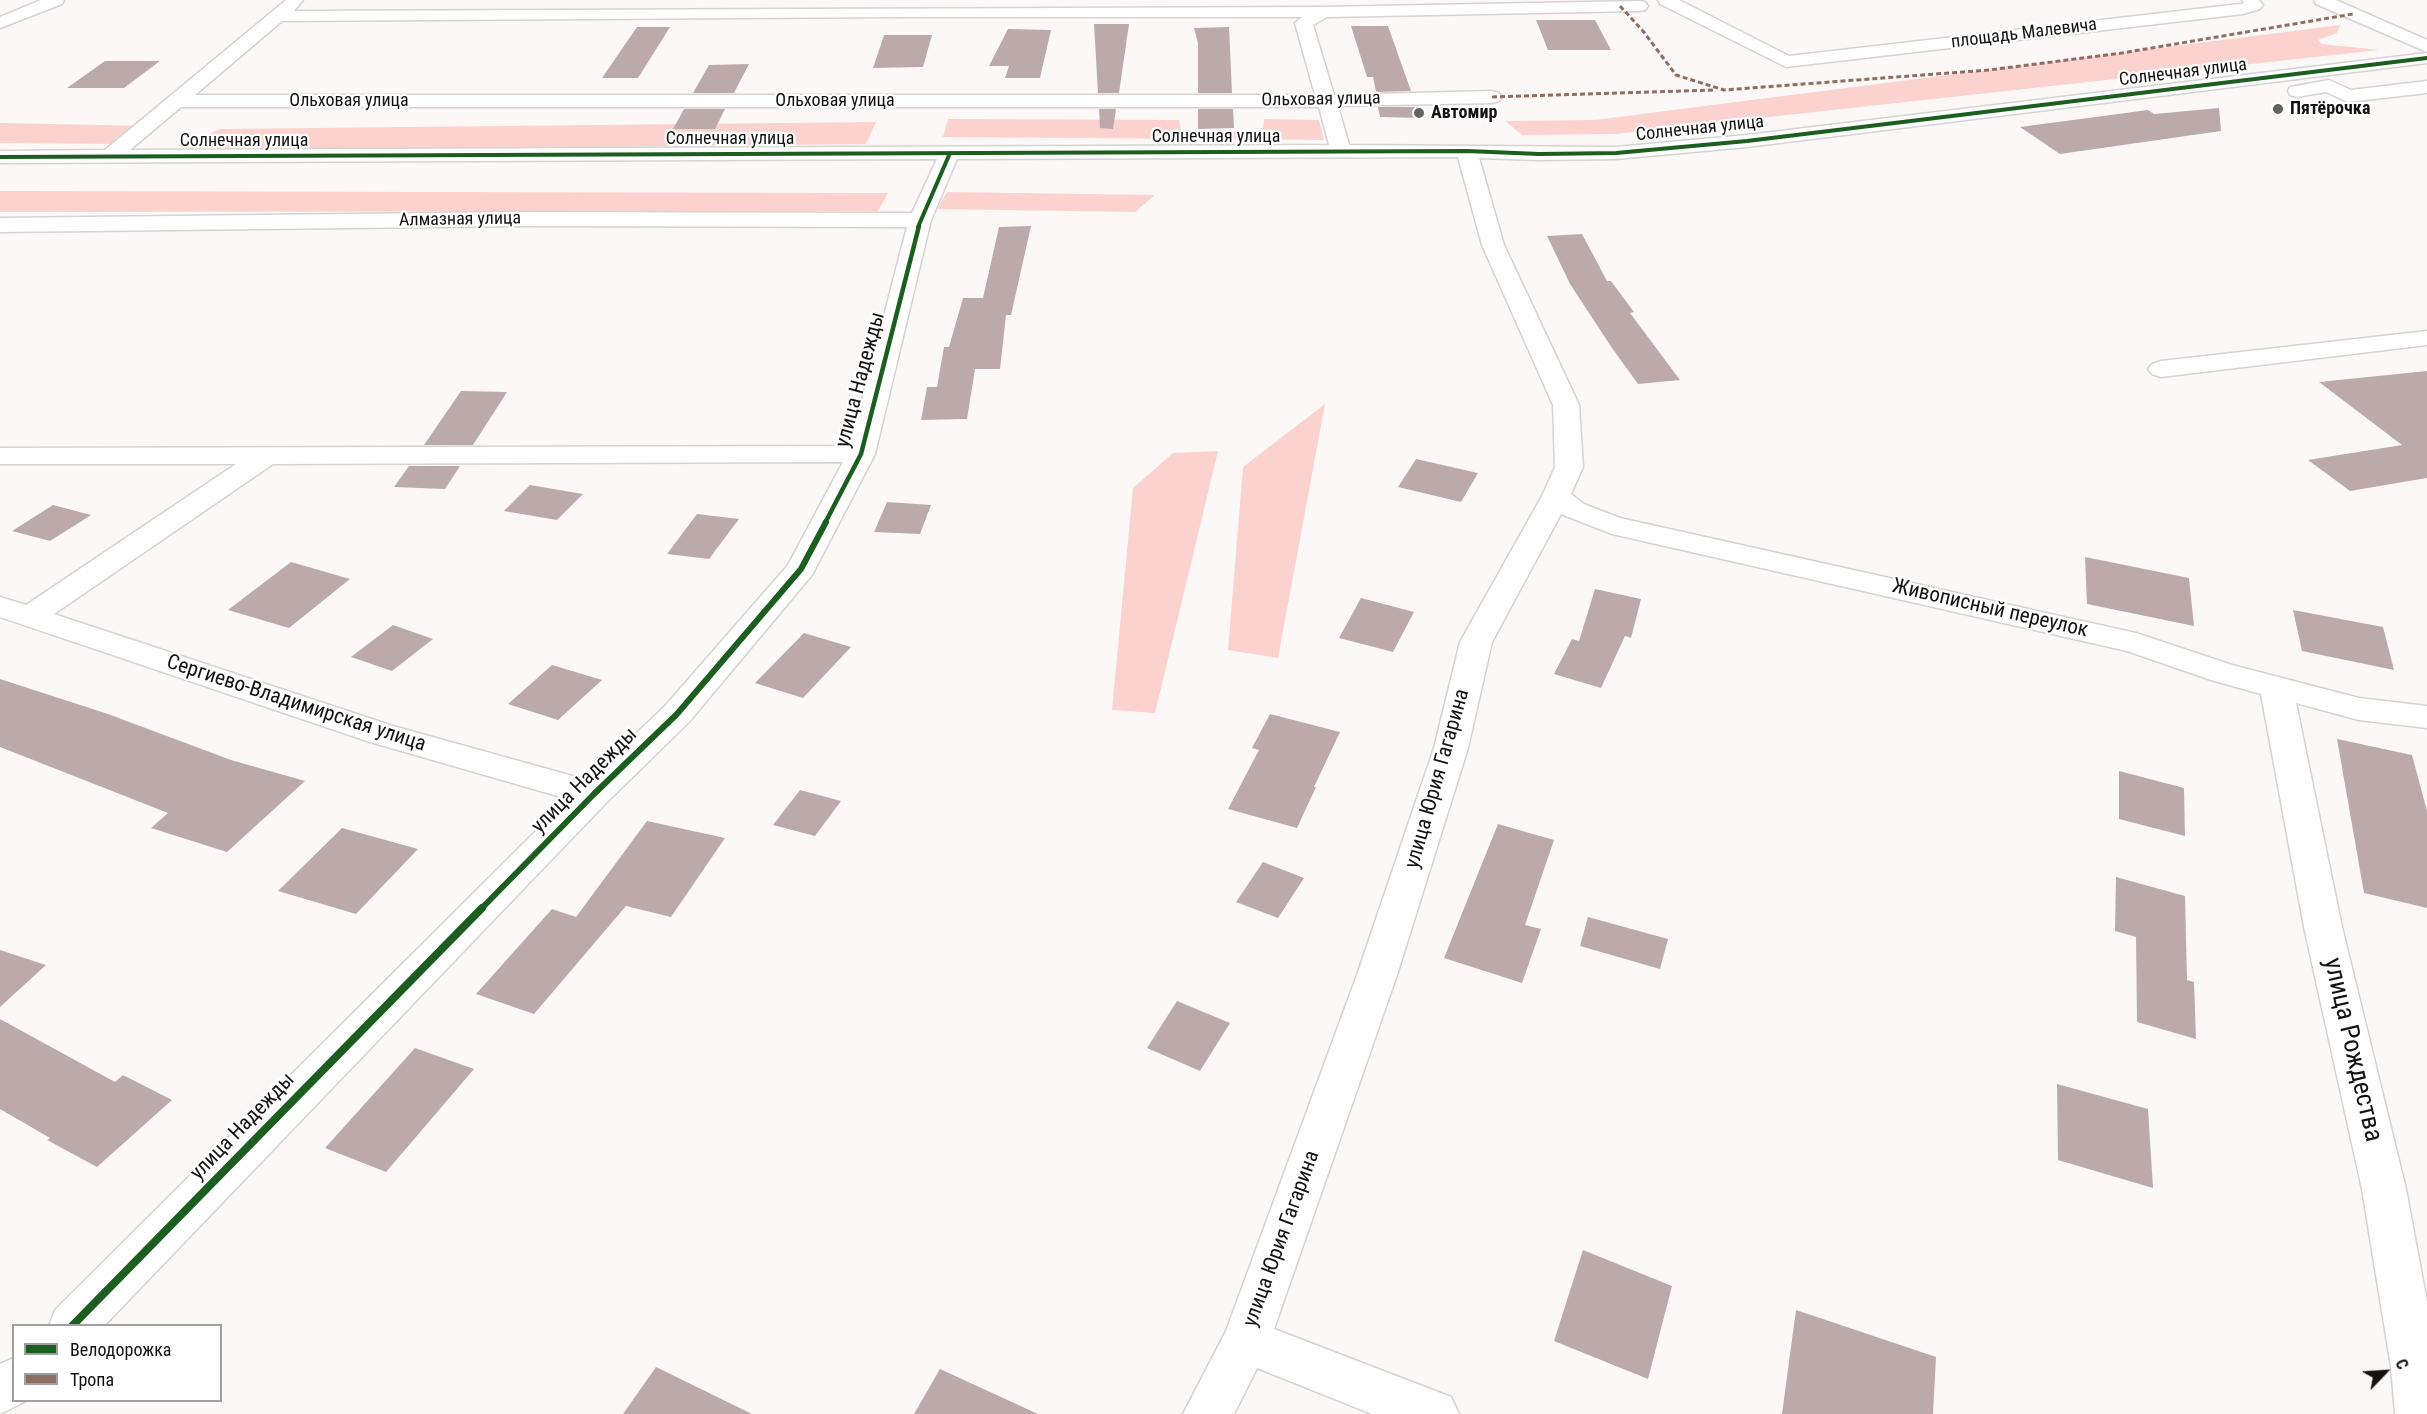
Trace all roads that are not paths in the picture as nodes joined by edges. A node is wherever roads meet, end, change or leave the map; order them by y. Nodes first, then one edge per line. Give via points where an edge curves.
1 (296, 0) edge
2 (1666, 0) edge
3 (2250, 0) edge
4 (52, 2) edge
5 (2327, 2) edge
6 (2363, 2) dead end
7 (0, 3) edge
8 (1299, 6) edge
9 (1639, 6) dead end
10 (1323, 12) junction
11 (280, 16) junction
12 (0, 23) edge
13 (2427, 47) edge
14 (2427, 58) edge
15 (2427, 87) edge
16 (2138, 93) junction
17 (1492, 97) dead end
18 (177, 101) junction
19 (1324, 101) junction
20 (1341, 151) junction
21 (1467, 151) junction
22 (950, 153) junction
23 (0, 157) edge
24 (110, 157) junction
25 (920, 220) junction
26 (0, 225) edge
27 (2427, 338) edge
28 (2161, 369) dead end
29 (861, 454) junction
30 (267, 455) junction
31 (0, 456) edge
32 (1556, 496) junction
33 (14, 612) edge
34 (2276, 687) junction
35 (2427, 717) edge
36 (594, 794) junction
37 (74, 1324) edge
38 (1246, 1341) junction
39 (1208, 1414) edge
40 (1434, 1414) edge
41 (2420, 1414) edge

1 - 11 street
2 - 3 street, площадь Малевича via 1786,62 2243,9 2254,5
4 - 7 street
4 - 12 street
5 - 6 street
5 - 13 street
8 - 10 street
8 - 11 street
9 - 10 street
10 - 19 street via 1304,23
11 - 18 street
14 - 16 street, Солнечная улица
15 - 16 street via 2348,96 2329,86 2165,108
16 - 21 street, Солнечная улица via 1686,147 1616,153
17 - 19 street, Ольховая улица
18 - 19 street, Ольховая улица
18 - 24 street
19 - 20 street
20 - 21 street, Солнечная улица
20 - 22 street, Солнечная улица
21 - 32 street, улица Юрия Гагарина via 1493,245 1566,405 1569,467
22 - 24 street, Солнечная улица
22 - 25 street, улица Надежды
23 - 24 street, Солнечная улица
25 - 26 street, Алмазная улица via 512,219
25 - 29 street, улица Надежды
27 - 28 street
29 - 30 street
29 - 36 street, улица Надежды via 801,569 677,714
30 - 31 street
30 - 33 street
32 - 34 street, Живописный переулок via 1574,510 1612,525 2125,640
32 - 38 street, улица Юрия Гагарина via 1476,642 1451,748 1377,975
33 - 36 street, Сергиево-Владимирская улица via 382,734
34 - 35 street, Живописный переулок via 2360,709
34 - 41 street, улица Рождества via 2324,927 2384,1189
36 - 37 street, улица Надежды
38 - 39 street, улица Юрия Гагарина
38 - 40 street

